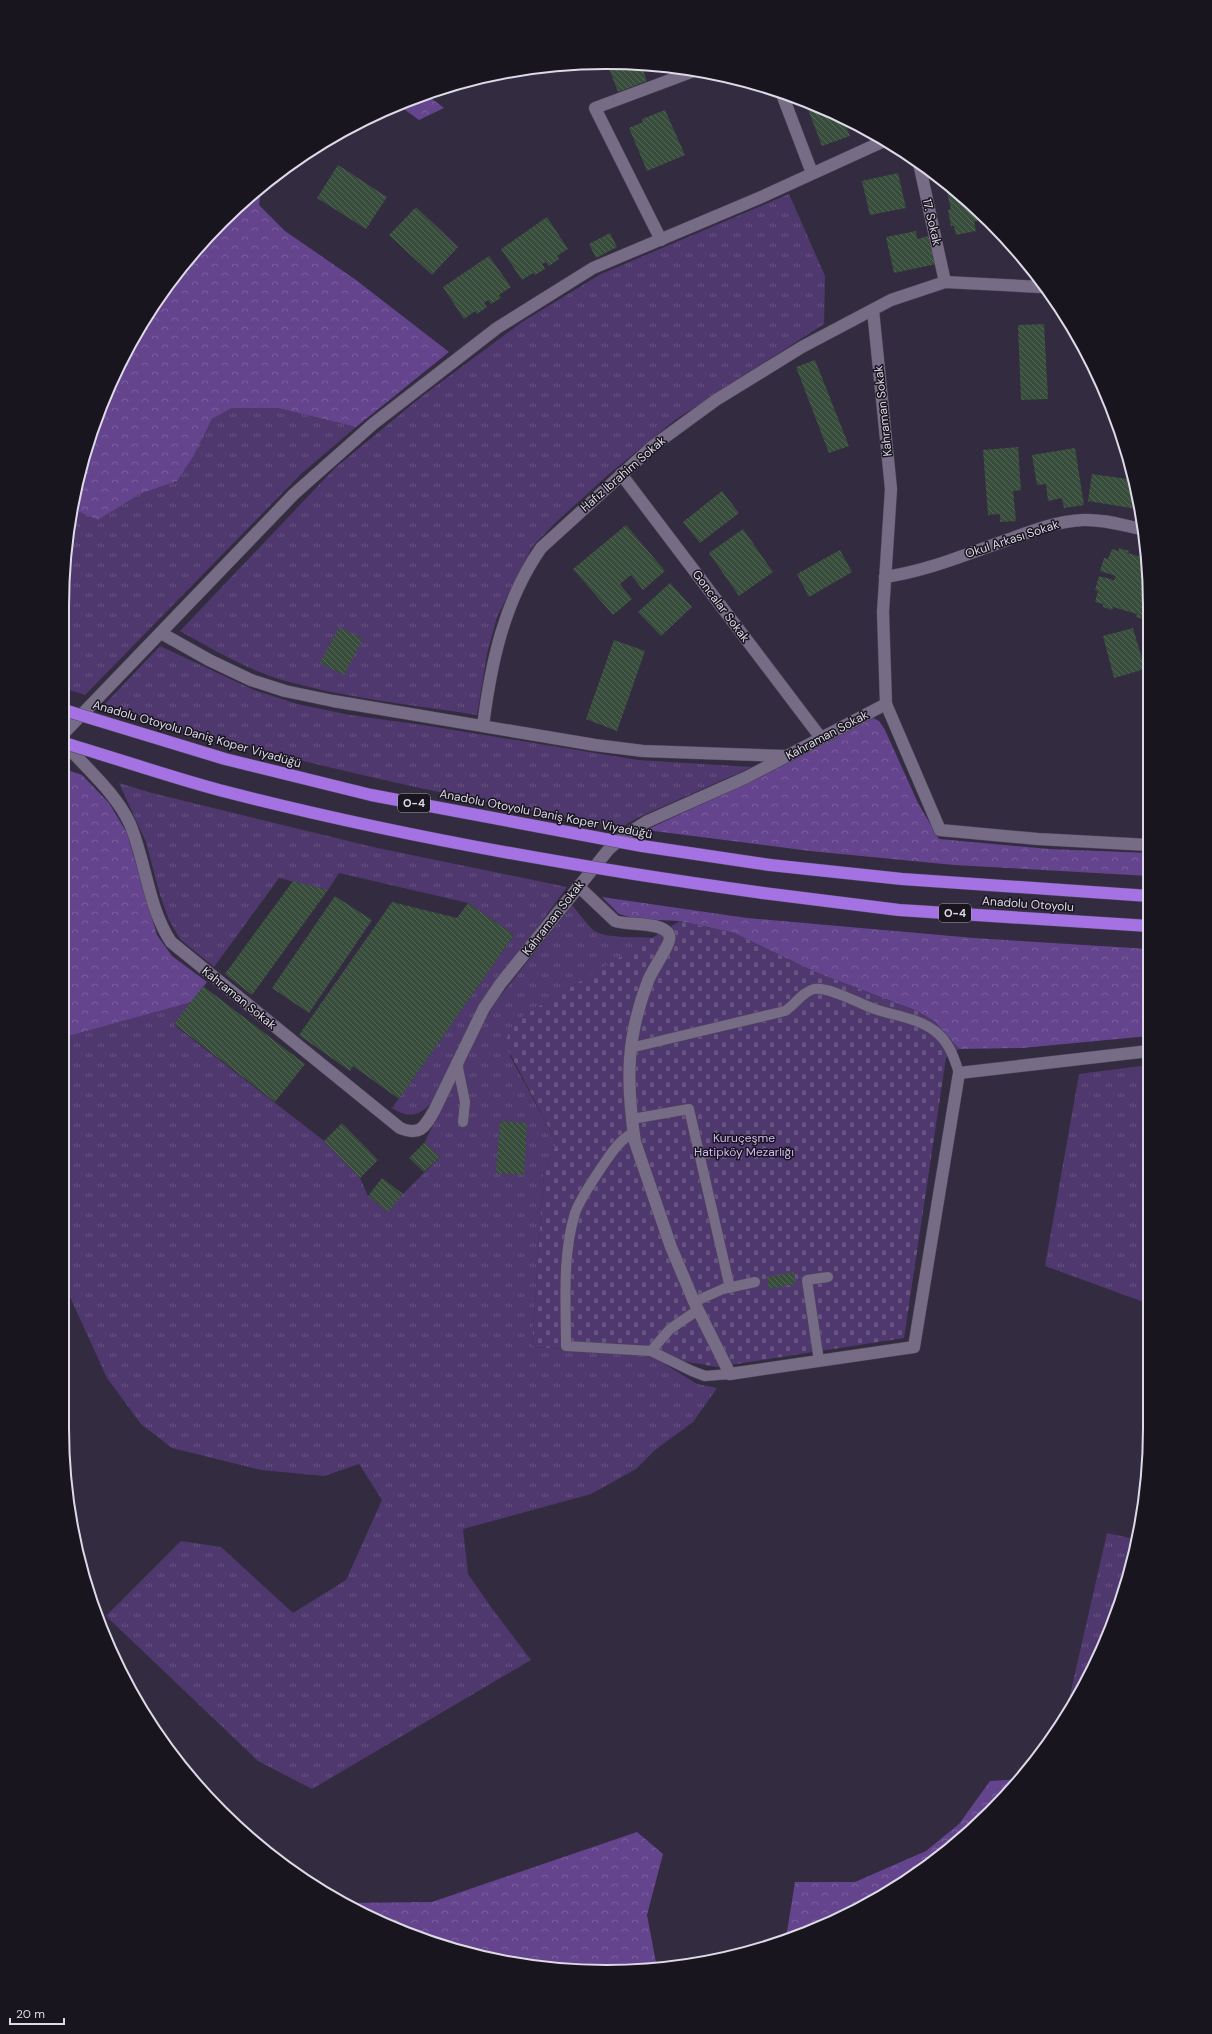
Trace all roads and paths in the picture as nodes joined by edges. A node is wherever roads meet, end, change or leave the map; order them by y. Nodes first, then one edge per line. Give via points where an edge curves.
1 (683, 75) edge
2 (784, 99) edge
3 (878, 144) edge
4 (921, 172) edge
5 (812, 173) junction
6 (660, 240) junction
7 (945, 282) junction
8 (1037, 287) edge
9 (873, 310) junction
10 (621, 474) junction
11 (1137, 528) edge
12 (885, 577) junction
13 (161, 633) junction
14 (886, 704) junction
15 (69, 712) edge
16 (483, 726) junction
17 (69, 728) edge
18 (821, 738) junction
19 (69, 745) edge
20 (69, 748) edge
21 (787, 756) junction
22 (1143, 844) edge
23 (770, 865) joint
24 (578, 886) junction
25 (1143, 896) edge
26 (1143, 926) edge
27 (630, 1048) junction
28 (1143, 1052) edge
29 (457, 1063) junction
30 (959, 1073) junction
31 (632, 1119) junction
32 (463, 1122) dead end
33 (633, 1133) junction
34 (828, 1277) dead end
35 (755, 1282) dead end
36 (730, 1288) junction
37 (696, 1306) junction
38 (652, 1351) junction
39 (819, 1361) junction
40 (730, 1374) junction

1 - 6 street via 595,108
2 - 5 street
3 - 5 street
4 - 7 street, 17. Sokak
5 - 6 street
6 - 13 street via 593,268 541,299 497,328 427,381 294,494
7 - 8 street
7 - 9 street, Hafız İbrahim Sokak via 905,295
9 - 10 street, Hafız İbrahim Sokak via 802,347 716,400 653,446
9 - 12 street, Kahraman Sokak via 891,489
10 - 16 street, Hafız İbrahim Sokak via 541,548 532,562 518,588 494,655
10 - 18 street, Goncalar Sokak
11 - 12 street, Okul Arkası Sokak via 1104,521 1066,522 1039,528 909,574
12 - 14 street, Kahraman Sokak via 883,612
13 - 16 street via 209,660 252,680 285,691 333,702
13 - 17 street
14 - 18 street, Kahraman Sokak
14 - 22 street via 940,830 1038,839
15 - 23 highway, Anadolu Otoyolu Daniş Koper Viyadüğü / O-4, bridge via 225,759 371,795 642,846
16 - 21 street via 643,751
18 - 21 street, Kahraman Sokak
19 - 26 highway, Anadolu Otoyolu / O-4, bridge via 218,790 363,824 649,878 899,910
20 - 29 street, Kahraman Sokak via 108,791 129,822 164,932 180,950 400,1128 419,1131 425,1126
21 - 24 street, Kahraman Sokak via 747,777 646,822 609,849
23 - 25 highway, Anadolu Otoyolu / O-4 via 902,879
24 - 27 street via 615,921 623,924 656,926 669,933 670,938 648,979 639,1005
24 - 29 street, Kahraman Sokak via 484,1008
27 - 30 lane via 785,1011 807,991 816,989 928,1026 946,1042 953,1053
27 - 31 street via 629,1086
28 - 30 street
29 - 32 lane via 465,1102
30 - 39 street via 914,1347
31 - 33 street
31 - 36 lane via 689,1109
33 - 37 street via 671,1247
33 - 38 lane via 610,1155 576,1212 570,1234 566,1278 566,1346
34 - 39 lane via 807,1280
35 - 36 lane
36 - 37 lane via 712,1293
37 - 38 lane
37 - 40 street
38 - 40 lane via 705,1376
39 - 40 street

